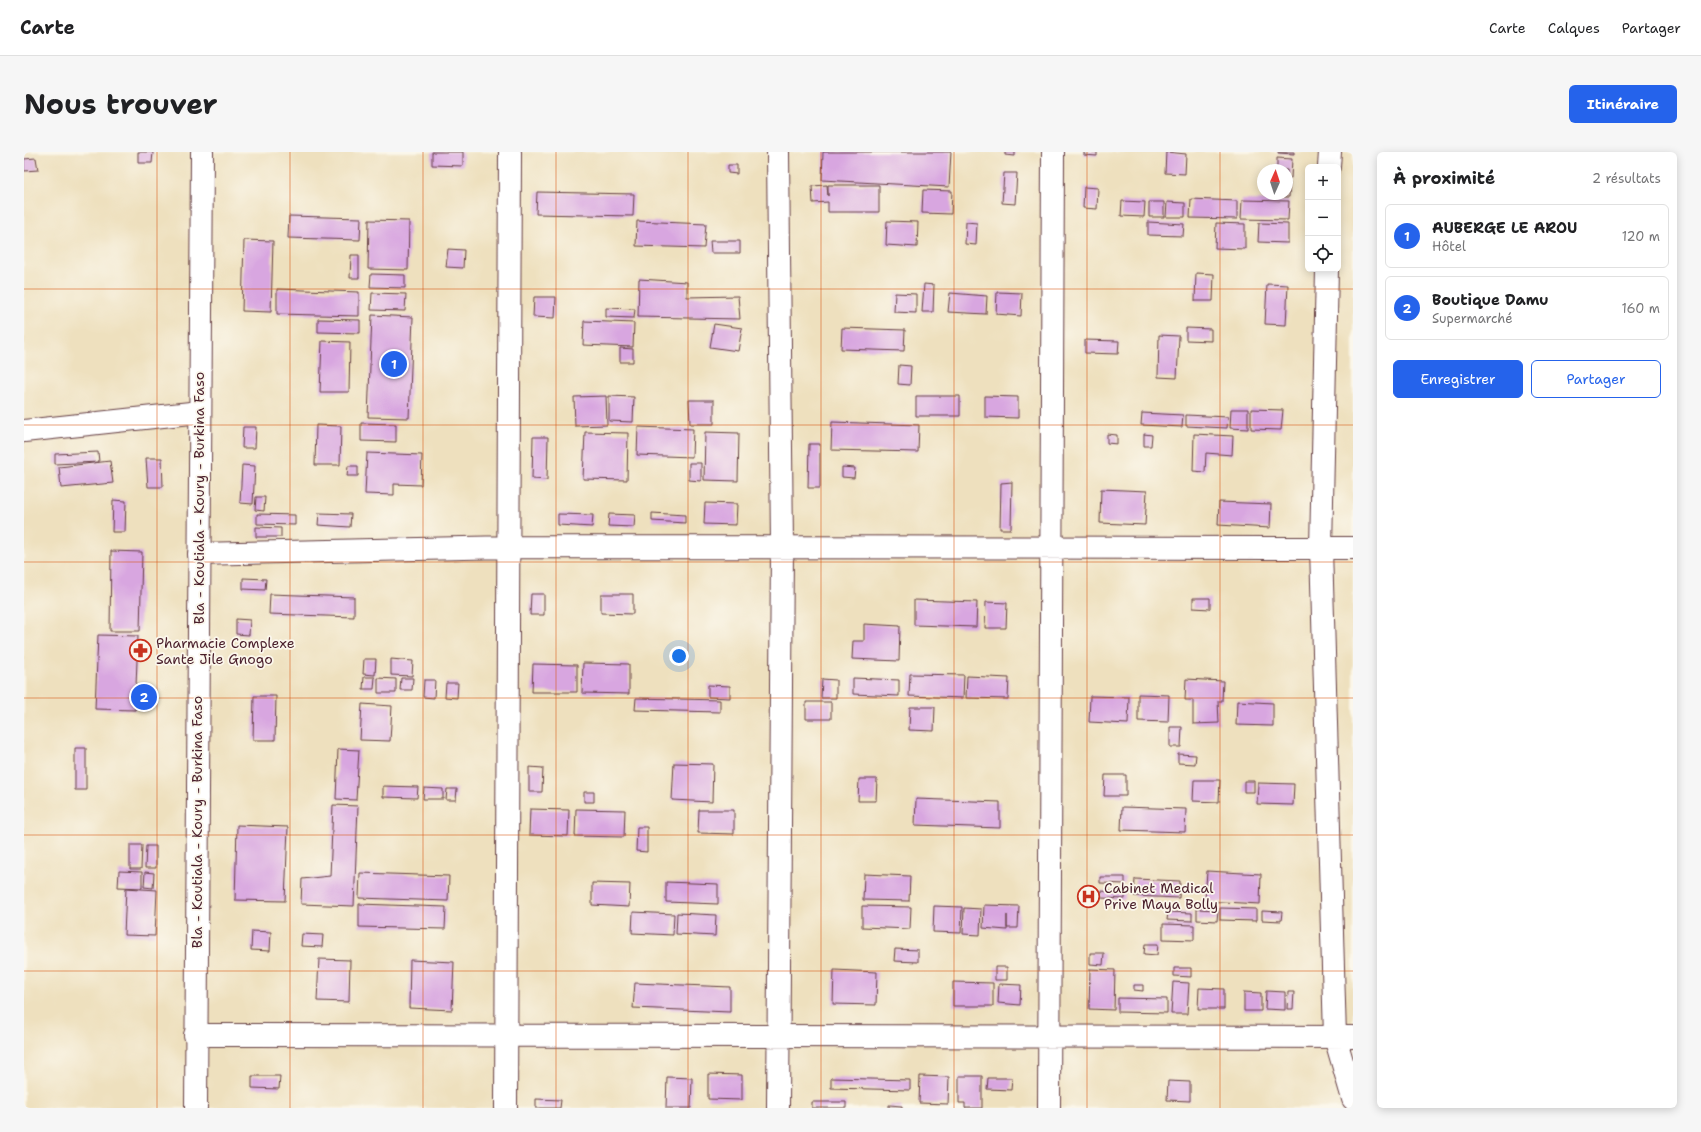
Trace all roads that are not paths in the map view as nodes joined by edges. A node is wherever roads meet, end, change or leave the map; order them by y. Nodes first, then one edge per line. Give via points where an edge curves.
1 (202, 152) edge
2 (510, 152) edge
3 (778, 152) edge
4 (1053, 152) edge
5 (1330, 152) edge
6 (1329, 164) edge
7 (1327, 272) edge
8 (200, 412) junction
9 (24, 431) edge
10 (508, 547) junction
11 (782, 547) junction
12 (1051, 548) junction
13 (1321, 548) junction
14 (1353, 548) edge
15 (199, 554) junction
16 (195, 1035) junction
17 (506, 1035) junction
18 (778, 1036) junction
19 (1049, 1036) junction
20 (1344, 1037) edge
21 (1353, 1099) edge
22 (196, 1108) edge
23 (506, 1108) edge
24 (778, 1108) edge
25 (1049, 1108) edge

1 - 8 street, Bla - Koutiala - Koury - Burkina Faso
2 - 10 street
3 - 11 street
4 - 12 street
5 - 6 street
7 - 13 street
8 - 9 street
8 - 15 street, Bla - Koutiala - Koury - Burkina Faso
10 - 11 street
10 - 15 street
10 - 17 street
11 - 12 street
11 - 18 street
12 - 13 street
12 - 19 street
13 - 14 street
13 - 20 street
15 - 16 street, Bla - Koutiala - Koury - Burkina Faso
16 - 17 street
16 - 22 street, Bla - Koutiala - Koury - Burkina Faso
17 - 18 street
17 - 23 street
18 - 19 street
18 - 24 street
19 - 20 street
19 - 25 street
20 - 21 street

